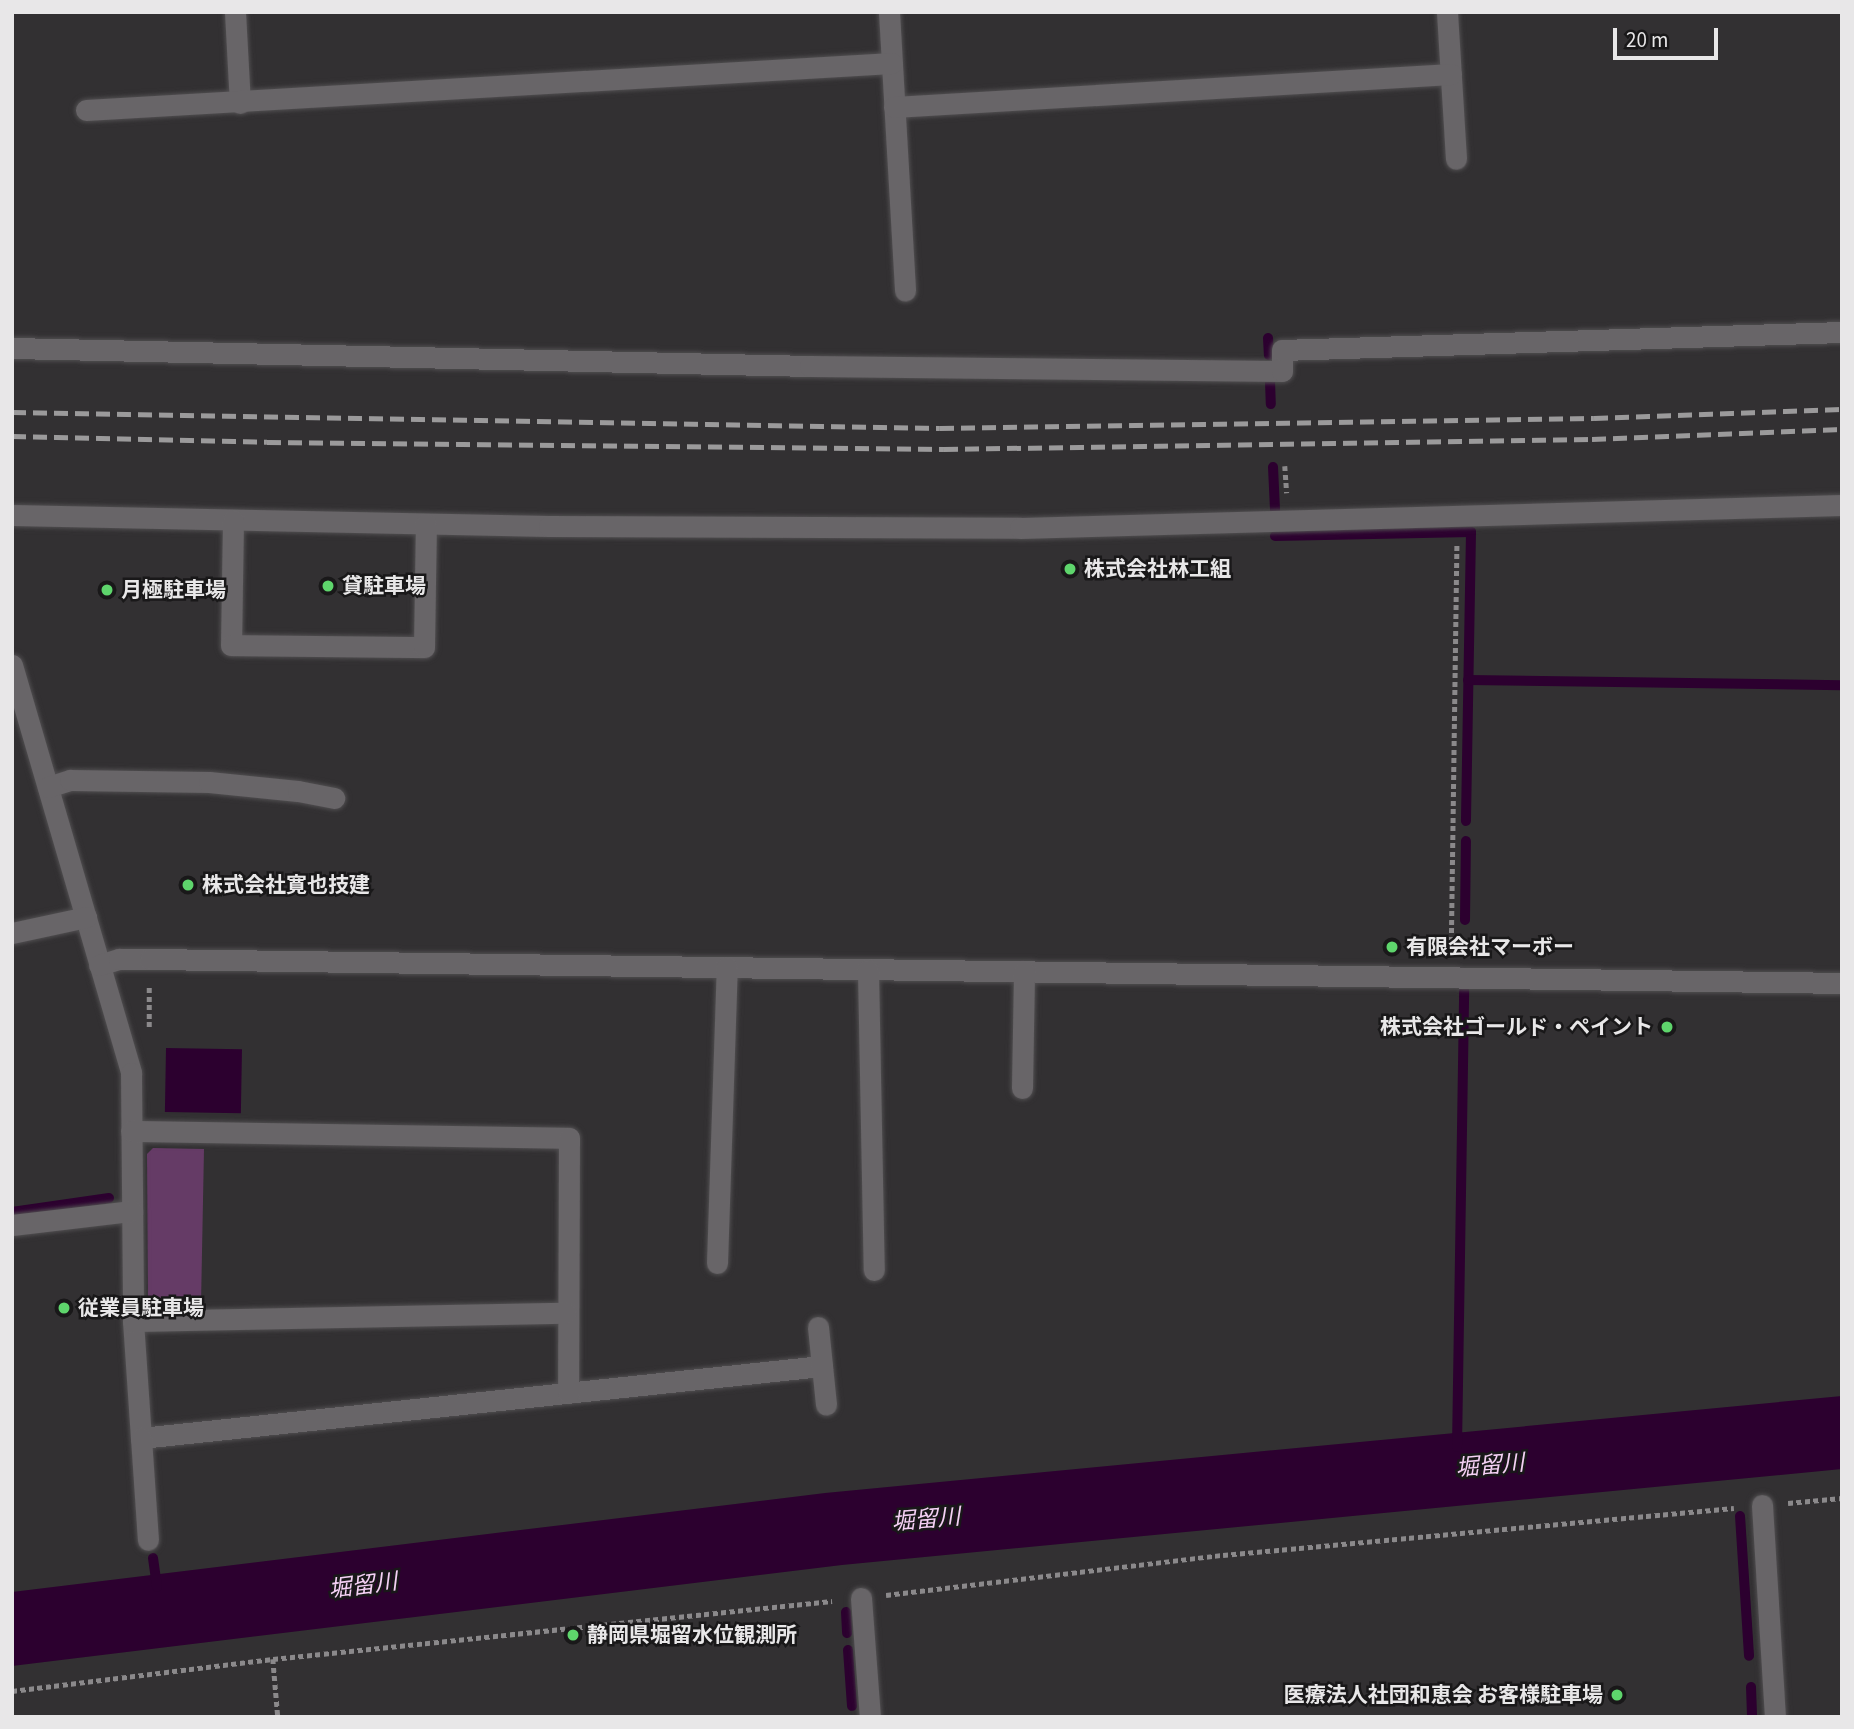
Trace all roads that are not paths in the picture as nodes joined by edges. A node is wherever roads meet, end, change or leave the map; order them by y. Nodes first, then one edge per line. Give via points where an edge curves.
1 (235, 12) edge
2 (889, 12) edge
3 (1447, 12) edge
4 (892, 64) junction
5 (1451, 74) junction
6 (240, 103) junction
7 (894, 107) junction
8 (86, 110) dead end
9 (1456, 159) dead end
10 (905, 291) dead end
11 (1842, 332) edge
12 (12, 348) edge
13 (1842, 505) edge
14 (12, 515) edge
15 (233, 520) junction
16 (426, 524) junction
17 (12, 665) edge
18 (48, 787) junction
19 (334, 798) dead end
20 (86, 917) junction
21 (12, 933) edge
22 (99, 965) junction
23 (727, 967) junction
24 (868, 970) junction
25 (1024, 971) junction
26 (1842, 983) edge
27 (1022, 1088) dead end
28 (131, 1132) junction
29 (132, 1211) junction
30 (12, 1225) edge
31 (717, 1263) dead end
32 (874, 1270) dead end
33 (566, 1313) junction
34 (133, 1321) junction
35 (818, 1327) dead end
36 (822, 1366) junction
37 (568, 1393) junction
38 (826, 1405) dead end
39 (141, 1438) junction
40 (1762, 1505) road end
41 (148, 1540) dead end
42 (861, 1598) road end
43 (870, 1717) edge
44 (1775, 1717) edge

1 - 6 street
2 - 4 street
3 - 5 street
4 - 6 street
4 - 7 street
5 - 7 street
5 - 9 street
6 - 8 street
7 - 10 street
11 - 12 street via 1282,350 1282,371 810,366
13 - 16 street via 1020,528
14 - 15 street
15 - 16 street
15 - 16 street via 230,645 424,647
17 - 18 street
18 - 19 street via 70,780 209,782
18 - 20 street
20 - 21 street
20 - 22 street
22 - 23 street via 140,959
22 - 28 street via 131,1073
23 - 24 street
23 - 31 street
24 - 25 street
24 - 32 street
25 - 26 street
25 - 27 street
28 - 29 street
28 - 33 street via 569,1138
29 - 30 street
29 - 34 street
33 - 34 street
33 - 37 street
34 - 39 street
35 - 36 street
36 - 37 street
36 - 38 street
37 - 39 street
39 - 41 street
40 - 44 street
42 - 43 street

